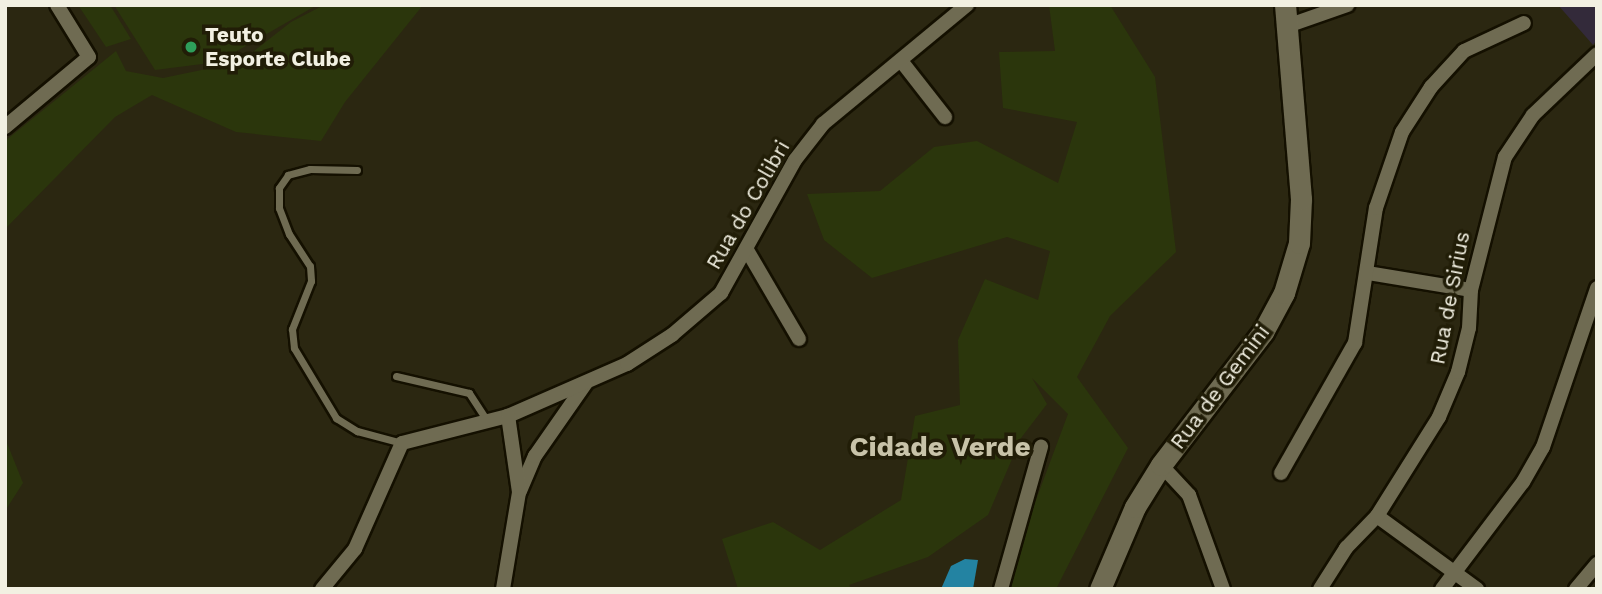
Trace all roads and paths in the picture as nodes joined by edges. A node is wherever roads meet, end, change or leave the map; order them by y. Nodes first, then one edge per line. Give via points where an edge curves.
1 (57, 5) edge
2 (967, 5) edge
3 (1347, 5) edge
4 (1286, 15) edge
5 (1524, 23) dead end
6 (1597, 54) edge
7 (902, 62) junction
8 (945, 117) dead end
9 (5, 127) edge
10 (357, 170) dead end
11 (747, 250) junction
12 (1368, 273) junction
13 (1597, 288) edge
14 (1471, 290) junction
15 (799, 339) dead end
16 (396, 376) dead end
17 (586, 382) junction
18 (508, 416) junction
19 (486, 419) junction
20 (402, 443) junction
21 (1041, 447) dead end
22 (1161, 465) junction
23 (1281, 473) dead end
24 (519, 492) junction
25 (1377, 516) junction
26 (1597, 565) edge
27 (1454, 571) junction
28 (322, 589) edge
29 (503, 589) edge
30 (1001, 589) edge
31 (1100, 589) edge
32 (1223, 589) edge
33 (1320, 589) edge
34 (1443, 589) edge
35 (1477, 589) edge
36 (1576, 589) edge

1 - 9 street via 89,57
2 - 7 street, Rua do Colibri
3 - 4 street
4 - 22 street, Rua de Gemini via 1301,199 1299,243 1284,293 1264,332
5 - 12 street via 1464,51 1431,87 1402,132 1376,208
6 - 14 street, Rua de Sirius via 1533,115 1505,157
7 - 8 street
7 - 11 street, Rua do Colibri via 823,124 795,160
10 - 20 lane via 310,169 288,175 279,188 279,208 289,234 310,267 311,281 292,329 294,348 336,418 357,431
11 - 15 street
11 - 17 street, Rua do Colibri via 721,293 672,335 627,364
12 - 14 street
12 - 23 street via 1355,343
13 - 27 street via 1543,447 1523,482
14 - 25 street, Rua de Sirius via 1469,328 1458,372 1439,417
16 - 19 lane via 469,393
17 - 18 street, Rua do Colibri
17 - 24 street via 534,456
18 - 19 street, Rua do Colibri
18 - 24 street
19 - 20 street, Rua do Colibri
20 - 28 street via 355,549
21 - 30 street
22 - 31 street, Rua de Gemini via 1135,507
22 - 32 street via 1189,495
24 - 29 street
25 - 27 street
25 - 33 street, Rua de Sirius via 1346,548
26 - 36 street
27 - 34 street
27 - 35 street

